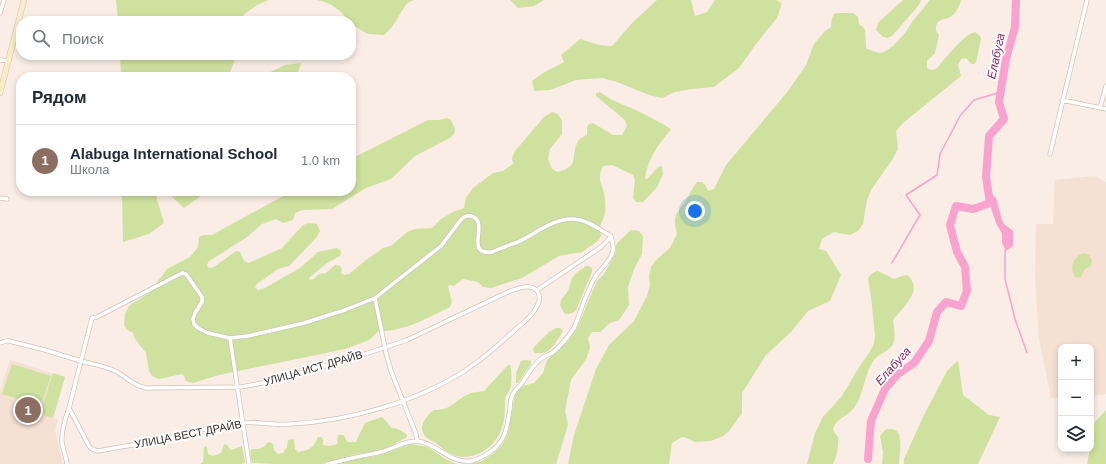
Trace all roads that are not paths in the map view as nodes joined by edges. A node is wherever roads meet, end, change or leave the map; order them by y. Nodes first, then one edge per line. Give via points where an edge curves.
1 (4, 0) edge
2 (24, 0) edge
3 (1087, 0) edge
4 (0, 13) edge
5 (20, 16) edge
6 (16, 30) edge
7 (0, 60) edge
8 (8, 61) junction
9 (1106, 86) edge
10 (0, 93) edge
11 (1062, 100) junction
12 (1100, 108) junction
13 (1106, 109) edge
14 (1050, 154) dead end
15 (0, 198) edge
16 (7, 199) dead end
17 (611, 237) junction
18 (537, 290) junction
19 (375, 298) junction
20 (230, 338) junction
21 (0, 344) edge
22 (384, 347) junction
23 (80, 361) junction
24 (237, 387) junction
25 (402, 401) junction
26 (69, 408) junction
27 (243, 422) junction
28 (417, 441) junction
29 (67, 464) edge
30 (249, 464) edge
31 (327, 464) edge

1 - 4 street
2 - 5 main road
3 - 11 street
6 - 8 main road
7 - 8 street
8 - 10 main road
9 - 12 street
11 - 12 street
11 - 14 street
12 - 13 street
15 - 16 street
17 - 18 street via 601,247
17 - 19 street via 583,222 563,220 550,224 518,242 488,252 480,249 477,243 480,229 477,220 466,216 441,246
17 - 28 street via 611,257 593,281 574,328 554,351 537,362 515,391 511,398 506,430 496,446 484,456 465,462
18 - 22 street, УЛИЦА ИСТ ДРАЙВ via 529,286 510,291 412,338
18 - 25 street, УЛИЦА ВЕСТ ДРАЙВ via 540,301 531,316 489,353 451,379
19 - 20 street via 304,322
19 - 22 street
20 - 23 street via 208,333 194,324 193,319 202,297 186,274 182,273 92,318
20 - 24 street
21 - 23 street via 9,341
22 - 24 street, УЛИЦА ИСТ ДРАЙВ via 268,382
22 - 25 street
23 - 24 street, УЛИЦА ИСТ ДРАЙВ via 113,370 141,387
23 - 26 street
24 - 27 street
25 - 27 street, УЛИЦА ВЕСТ ДРАЙВ via 359,414 311,422 282,425
25 - 28 street
26 - 27 street, УЛИЦА ВЕСТ ДРАЙВ via 89,446 94,450 168,439
26 - 29 street via 62,434
27 - 30 street
28 - 31 street

